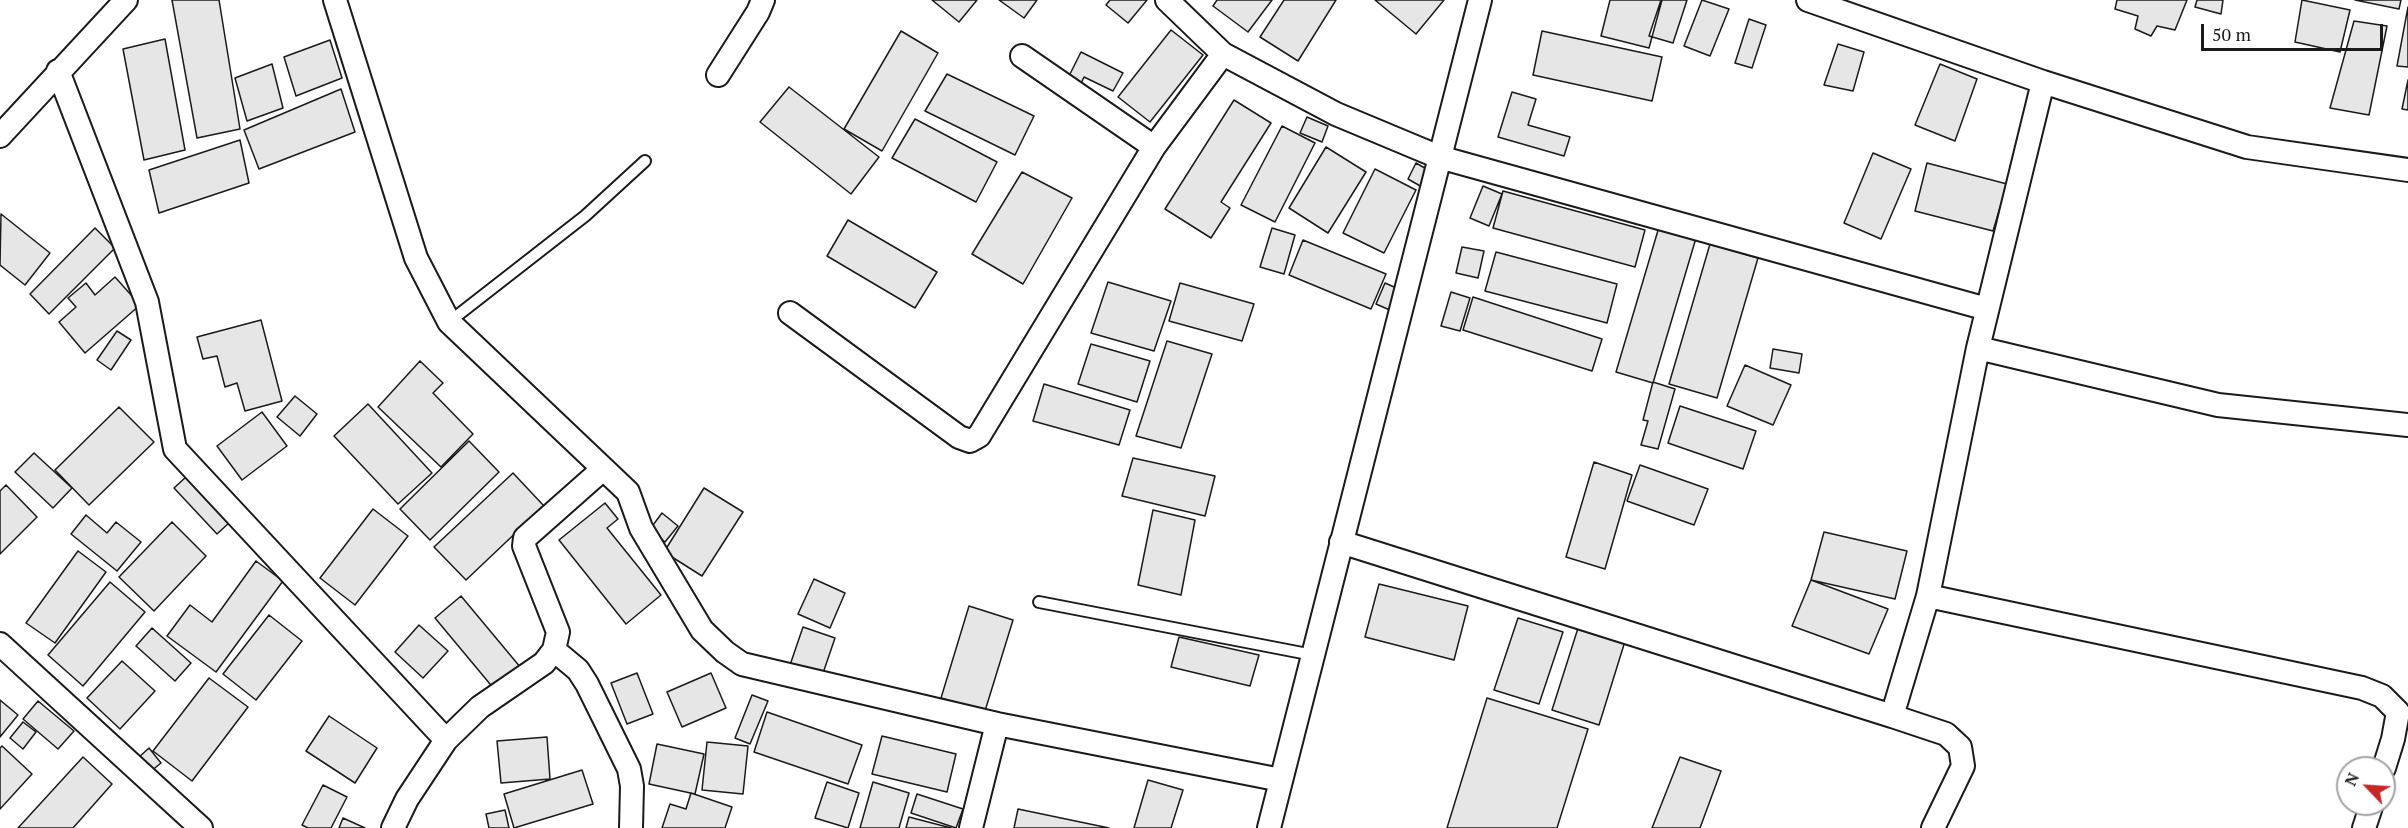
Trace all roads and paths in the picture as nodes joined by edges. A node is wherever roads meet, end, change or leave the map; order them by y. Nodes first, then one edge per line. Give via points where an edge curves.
1 (126, 0) edge
2 (336, 0) edge
3 (763, 0) edge
4 (1167, 0) edge
5 (1480, 0) edge
6 (1808, 0) edge
7 (1223, 54) junction
8 (1022, 56) dead end
9 (58, 71) junction
10 (718, 75) dead end
11 (2043, 82) junction
12 (0, 136) edge
13 (1154, 147) junction
14 (1439, 157) junction
15 (645, 161) dead end
16 (2408, 170) edge
17 (1987, 309) junction
18 (790, 313) dead end
19 (449, 322) junction
20 (1978, 348) junction
21 (2408, 424) edge
22 (603, 469) junction
23 (1341, 542) junction
24 (1928, 596) junction
25 (1039, 602) dead end
26 (0, 644) edge
27 (554, 650) junction
28 (1313, 655) junction
29 (1892, 716) junction
30 (997, 724) junction
31 (446, 740) junction
32 (2388, 756) edge
33 (1281, 780) junction
34 (201, 828) edge
35 (393, 828) edge
36 (631, 828) edge
37 (970, 828) edge
38 (1269, 828) edge
39 (1934, 828) edge

1 - 9 street
2 - 19 street via 416,258
3 - 10 street
4 - 7 street
5 - 14 street
6 - 11 street
7 - 13 street
7 - 14 street via 1336,114
8 - 13 street
9 - 12 street
9 - 31 street via 147,302 175,449
11 - 16 street via 2247,147
11 - 17 street
13 - 18 street via 979,436 970,441 959,437
14 - 17 street
14 - 23 street
15 - 19 lane via 585,216
17 - 20 street
19 - 22 street
20 - 21 street via 2218,405
20 - 24 street
22 - 27 street via 525,538 524,546 558,632
22 - 30 street via 628,492 642,528 702,630 742,664
23 - 28 street
23 - 29 street
24 - 29 street
24 - 32 street via 2362,688 2382,696 2398,712
25 - 28 lane
26 - 34 street
27 - 31 street via 544,663 480,707
27 - 36 street via 578,670 587,684 629,769
28 - 33 street
29 - 39 street via 1946,734 1960,747 1963,766
30 - 33 street
30 - 37 street
31 - 35 street
33 - 38 street

